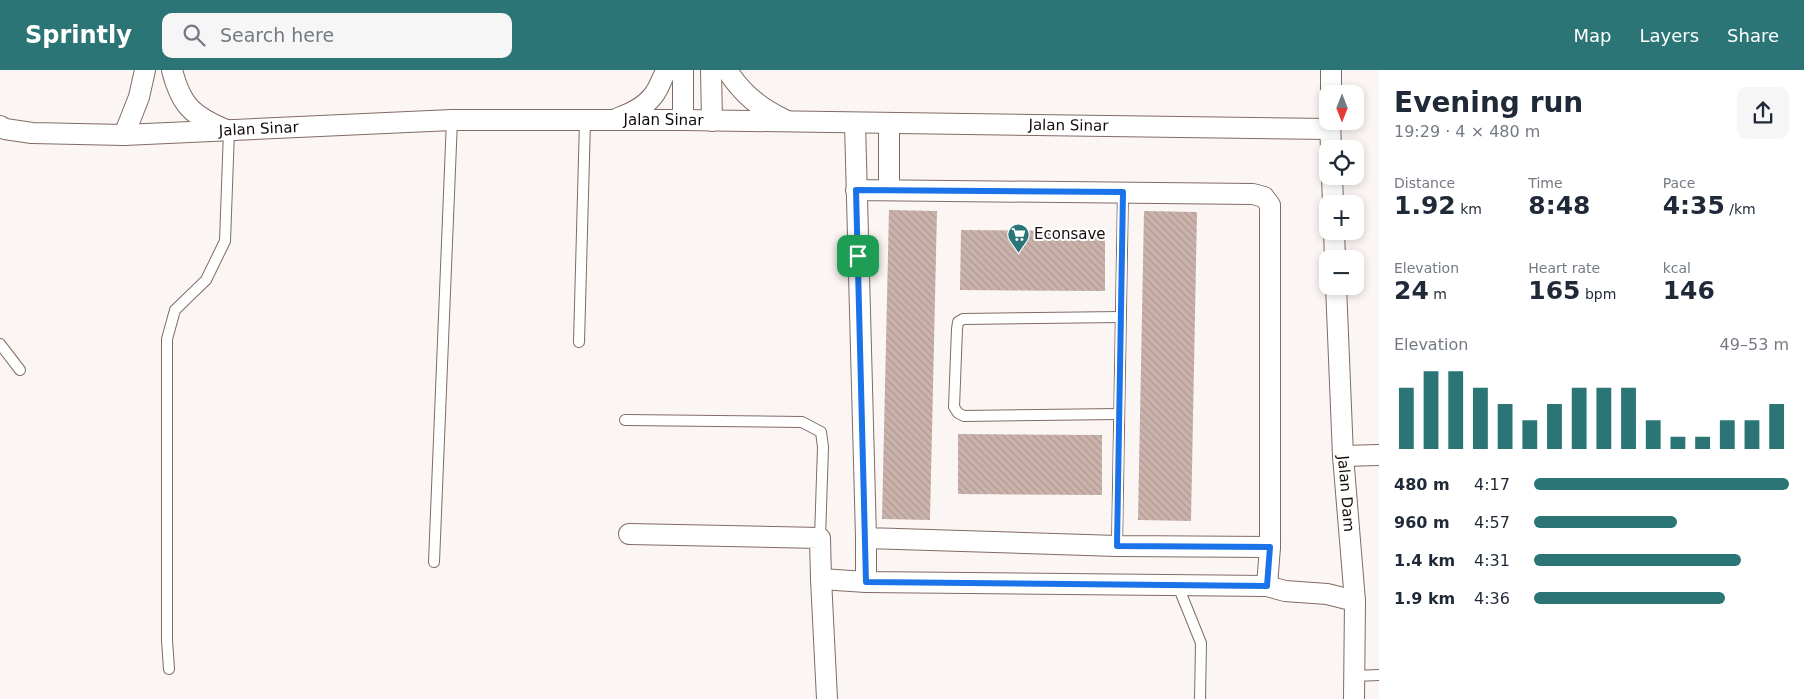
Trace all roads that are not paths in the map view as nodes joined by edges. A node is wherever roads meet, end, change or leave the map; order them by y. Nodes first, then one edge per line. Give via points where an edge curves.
1 (145, 70) edge
2 (172, 70) edge
3 (667, 70) edge
4 (683, 70) edge
5 (711, 70) edge
6 (727, 70) edge
7 (1331, 70) edge
8 (1331, 85) edge
9 (452, 120) junction
10 (683, 120) junction
11 (585, 121) junction
12 (609, 121) junction
13 (712, 121) junction
14 (787, 121) junction
15 (856, 124) junction
16 (889, 124) junction
17 (1319, 125) edge
18 (0, 126) edge
19 (229, 131) junction
20 (124, 135) junction
21 (856, 190) junction
22 (889, 190) junction
23 (1123, 192) junction
24 (1336, 295) edge
25 (1121, 317) junction
26 (579, 342) dead end
27 (0, 344) edge
28 (20, 370) dead end
29 (1120, 414) junction
30 (625, 420) dead end
31 (1379, 455) edge
32 (1343, 456) junction
33 (629, 534) dead end
34 (820, 538) junction
35 (866, 538) junction
36 (1117, 546) junction
37 (1270, 547) junction
38 (434, 562) dead end
39 (821, 579) junction
40 (866, 582) junction
41 (1178, 586) junction
42 (1267, 586) junction
43 (1355, 601) junction
44 (169, 669) dead end
45 (1379, 675) edge
46 (1354, 676) junction
47 (827, 699) edge
48 (1200, 699) edge
49 (1354, 699) edge

1 - 20 street via 139,97
2 - 19 street via 180,96 193,112
3 - 12 street via 647,102 635,112
4 - 10 street
5 - 13 street
6 - 14 street via 748,98
7 - 8 street
9 - 11 street, Jalan Sinar
9 - 19 street, Jalan Sinar
9 - 38 lane
10 - 12 street, Jalan Sinar
10 - 13 street, Jalan Sinar
11 - 12 street, Jalan Sinar
11 - 26 lane
13 - 14 street, Jalan Sinar
14 - 15 street, Jalan Sinar
15 - 16 street, Jalan Sinar
15 - 21 street
16 - 17 street, Jalan Sinar
16 - 22 street
18 - 20 street, Jalan Sinar via 32,133
19 - 20 street, Jalan Sinar
19 - 44 lane via 225,241 206,280 175,310 167,339
21 - 22 street
21 - 35 street
22 - 23 street
23 - 25 lane
23 - 37 street via 1253,194 1264,197 1270,205
24 - 32 street, Jalan Dam
25 - 29 lane
25 - 29 lane via 963,319 958,322 957,329 954,407 964,416
27 - 28 lane
29 - 36 lane
30 - 34 lane via 802,422 821,432
31 - 32 street
32 - 43 street, Jalan Dam
33 - 34 street
34 - 39 street
35 - 36 street
35 - 40 street
36 - 37 street
37 - 42 street
39 - 40 street
39 - 47 street
40 - 41 street
41 - 42 street
41 - 48 lane via 1200,643
42 - 43 street
43 - 46 street, Jalan Dam
45 - 46 lane
46 - 49 street, Jalan Dam

